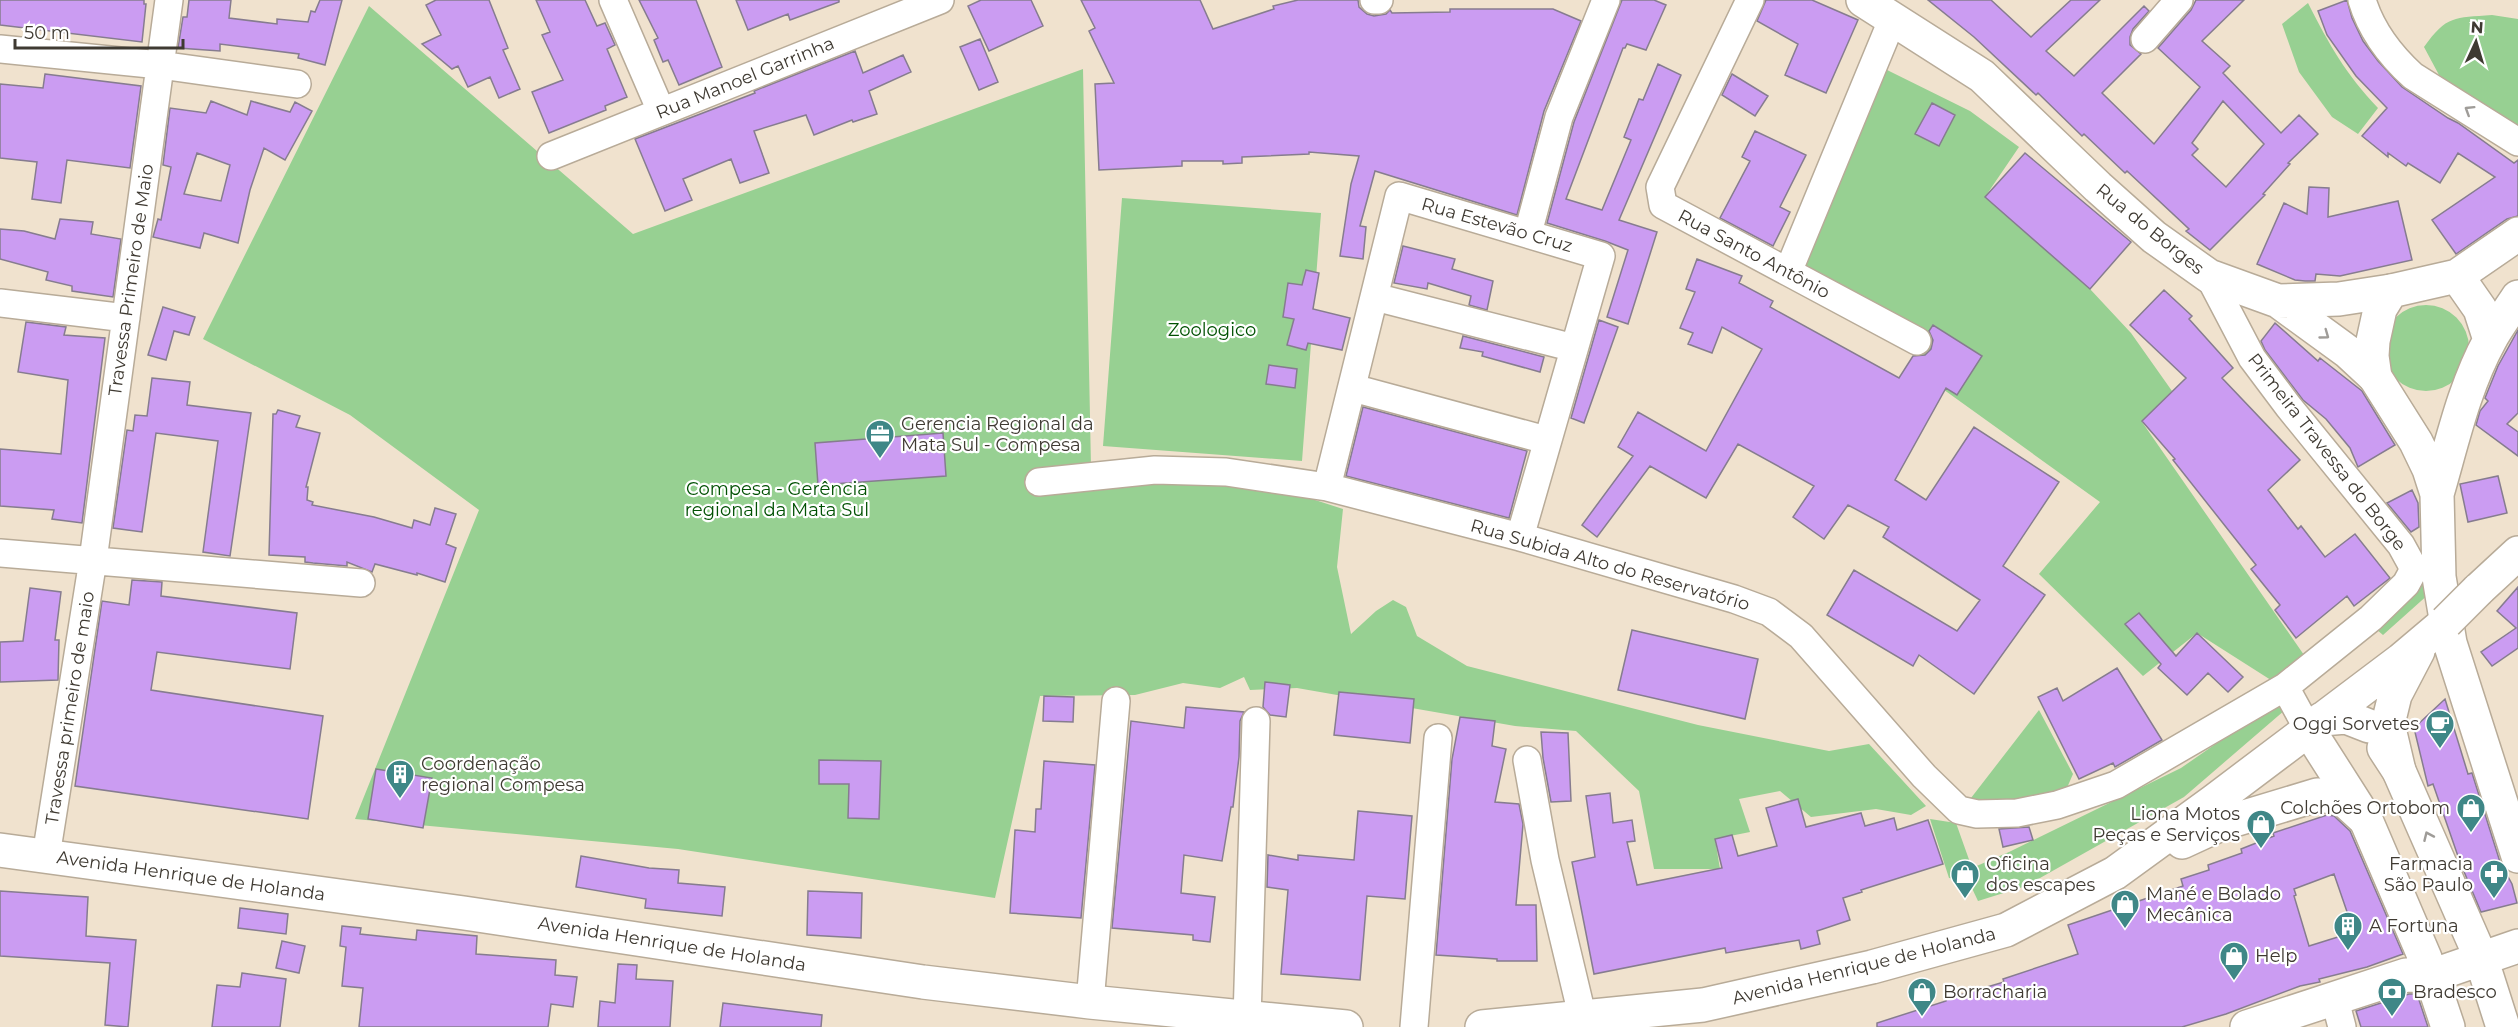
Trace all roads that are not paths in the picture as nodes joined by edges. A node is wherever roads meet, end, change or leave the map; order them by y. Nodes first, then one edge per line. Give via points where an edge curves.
1 (169, 0) edge
2 (613, 0) edge
3 (940, 0) edge
4 (1374, 0) edge
5 (1379, 0) edge
6 (1606, 0) edge
7 (1750, 0) edge
8 (1863, 0) edge
9 (2179, 0) edge
10 (2362, 0) edge
11 (1893, 18) junction
12 (2145, 39) dead end
13 (0, 49) edge
14 (160, 65) junction
15 (297, 84) dead end
16 (661, 111) junction
17 (2518, 142) edge
18 (551, 156) dead end
19 (1528, 233) junction
20 (2518, 234) edge
21 (1788, 272) junction
22 (2209, 276) junction
23 (2457, 276) junction
24 (2391, 291) junction
25 (1375, 297) junction
26 (2518, 297) edge
27 (2277, 301) junction
28 (0, 303) edge
29 (126, 318) junction
30 (1917, 340) dead end
31 (2490, 340) junction
32 (1574, 348) junction
33 (2375, 377) junction
34 (1353, 388) junction
35 (2461, 413) junction
36 (2407, 426) junction
37 (1546, 440) junction
38 (1039, 482) dead end
39 (1327, 487) junction
40 (2437, 494) junction
41 (1520, 537) junction
42 (2516, 549) edge
43 (0, 553) edge
44 (93, 560) junction
45 (361, 584) dead end
46 (2425, 640) junction
47 (2285, 687) junction
48 (2350, 698) junction
49 (1116, 701) dead end
50 (1256, 721) dead end
51 (2315, 724) junction
52 (2369, 726) junction
53 (1438, 738) dead end
54 (1527, 760) dead end
55 (2399, 771) junction
56 (2366, 820) junction
57 (0, 850) edge
58 (46, 856) junction
59 (2518, 856) edge
60 (2115, 873) junction
61 (2518, 925) edge
62 (2518, 946) edge
63 (2477, 949) junction
64 (2421, 970) junction
65 (1090, 1002) junction
66 (2339, 1013) edge
67 (1247, 1019) junction
68 (1583, 1019) junction
69 (1346, 1027) edge
70 (1414, 1027) edge
71 (1482, 1027) edge
72 (2247, 1027) edge
73 (2448, 1027) edge
74 (2503, 1027) edge

1 - 14 street, Travessa Primeiro de Maio
2 - 16 street
3 - 16 street, Rua Manoel Garrinha
4 - 5 street
6 - 19 street via 1559,117
7 - 21 street, Rua Santo Antônio via 1660,187 1661,196 1663,205
8 - 11 main road, Rua do Borges
9 - 12 street
17 -> 10 street via 2413,76 2378,33
11 - 21 street
11 - 22 main road, Rua do Borges via 1982,76 2146,230
13 - 14 street
14 - 15 street
14 - 29 street, Travessa Primeiro de Maio
16 - 18 street, Rua Manoel Garrinha
19 - 25 street, Rua Estevão Cruz via 1399,196
19 - 32 street, Rua Estevão Cruz via 1601,256
20 - 23 main road, Rua do Borges
21 - 30 street, Rua Santo Antônio
22 - 27 main road, Rua do Borges
22 - 47 street, Primeira Travessa do Borge via 2252,358 2401,545 2412,565 2406,584 2392,598
23 - 24 main road, Rua do Borges
23 - 31 main road via 2480,309
24 - 27 main road, Rua do Borges via 2339,299
24 - 33 main road via 2380,309 2373,341
25 - 32 street
25 - 34 street, Rua Estevão Cruz
26 - 31 main road
27 -> 33 main road via 2348,352
28 - 29 street
29 - 44 street, Travessa Primeiro de Maio
31 - 35 main road
32 - 37 street, Rua Estevão Cruz
33 - 36 main road
34 - 37 street
34 - 39 street, Rua Estevão Cruz
35 - 36 main road via 2446,424
35 - 40 main road
36 - 40 main road
37 - 41 street, Rua Estevão Cruz
38 - 39 street, Rua Subida Alto do Reservatório via 1155,470 1226,472
39 - 41 street, Rua Subida Alto do Reservatório
40 - 59 main road via 2439,577 2450,643
41 - 47 street, Rua Subida Alto do Reservatório via 1769,612 1801,636 1924,776 1959,810 1977,814 2017,813 2057,805 2116,785
42 - 46 main road, Avenida Henrique de Holanda, bridge
43 - 44 street
44 - 45 street
44 - 58 street, Travessa primeiro de maio
46 - 48 main road, Avenida Henrique de Holanda
46 - 55 main road via 2396,695 2388,724
47 - 51 street
48 - 51 main road, Avenida Henrique de Holanda
48 - 52 main road
49 - 65 street
50 - 67 street
51 - 52 main road via 2346,717
51 - 56 main road
51 - 60 main road, Avenida Henrique de Holanda
52 - 55 main road
53 - 70 street
54 - 68 street via 1545,860
63 -> 55 main road
56 - 60 main road via 2342,798 2317,795 2221,824
56 - 64 main road
57 - 58 main road, Avenida Henrique de Holanda
58 - 65 main road, Avenida Henrique de Holanda via 464,913 923,982
60 - 68 main road, Avenida Henrique de Holanda via 2006,930 1958,945 1703,1005
61 - 63 main road
62 - 63 main road
63 - 64 main road
63 - 74 main road
64 - 66 main road
64 - 73 main road
65 - 67 main road, Avenida Henrique de Holanda
66 - 72 main road
67 - 69 main road, Avenida Henrique de Holanda
68 - 71 main road, Avenida Henrique de Holanda

